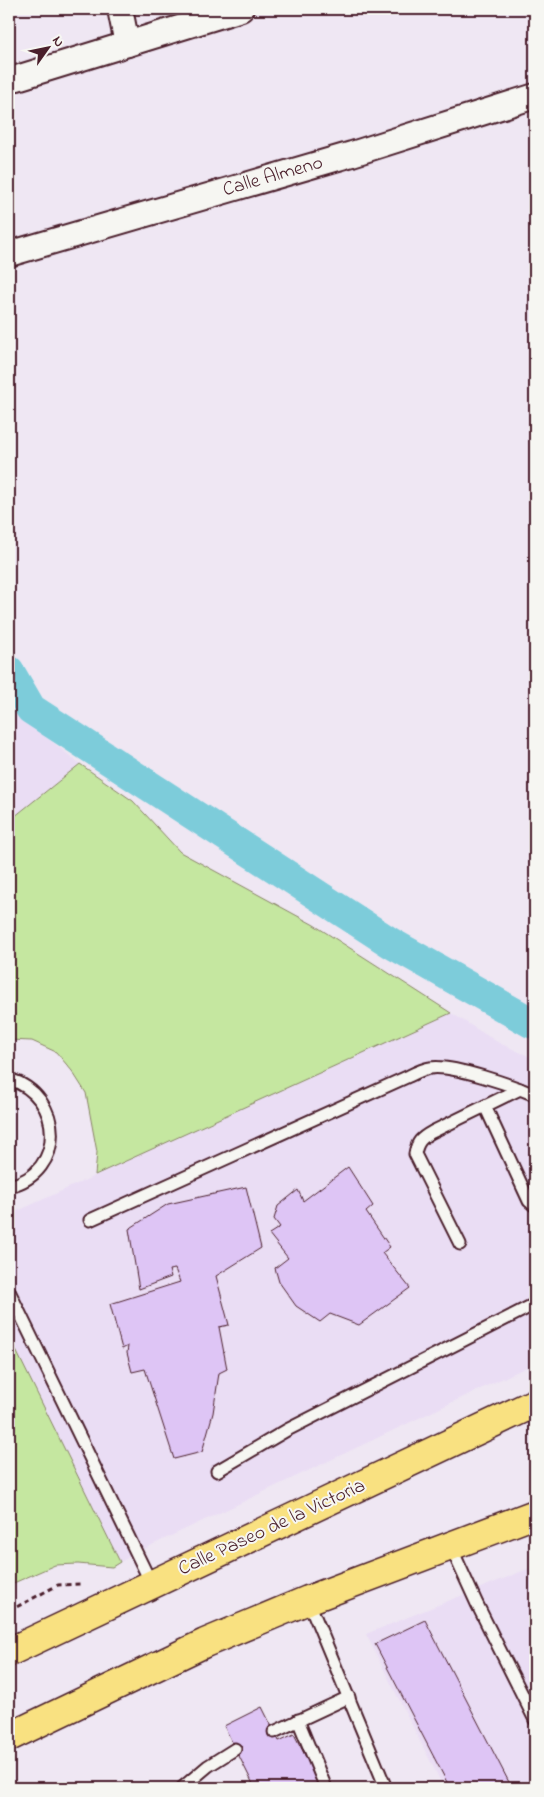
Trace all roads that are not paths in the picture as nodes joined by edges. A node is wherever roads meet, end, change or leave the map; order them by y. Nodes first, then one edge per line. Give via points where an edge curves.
1 (120, 9) edge
2 (241, 9) edge
3 (212, 13) edge
4 (127, 44) junction
5 (17, 78) dead end
6 (535, 96) edge
7 (9, 254) edge
8 (9, 1079) edge
9 (520, 1089) junction
10 (535, 1095) edge
11 (485, 1106) junction
12 (9, 1186) edge
13 (533, 1202) edge
14 (90, 1220) dead end
15 (460, 1244) dead end
16 (9, 1291) edge
17 (535, 1304) edge
18 (535, 1403) edge
19 (217, 1471) dead end
20 (535, 1514) edge
21 (450, 1546) junction
22 (152, 1585) junction
23 (308, 1600) junction
24 (9, 1652) edge
25 (349, 1697) junction
26 (298, 1720) junction
27 (535, 1720) edge
28 (274, 1732) dead end
29 (9, 1737) edge
30 (235, 1749) dead end
31 (184, 1788) edge
32 (326, 1788) edge
33 (386, 1788) edge

1 - 4 street
2 - 3 street
3 - 4 street
4 - 5 street
6 - 7 street, Calle Almeno
8 - 12 lane via 31,1090 42,1100 52,1128 47,1156 39,1168 28,1178
9 - 10 lane
9 - 11 lane
9 - 14 lane via 461,1071 430,1068
11 - 13 lane
11 - 15 lane via 422,1138 416,1144 414,1154
16 - 22 lane
17 - 19 lane via 287,1430
18 - 22 main road, Calle Paseo de la Victoria
20 - 21 main road
21 - 23 main road
21 - 27 lane
22 - 24 main road, Calle Paseo de la Victoria
23 - 25 lane
23 - 29 main road via 205,1644
25 - 26 lane
25 - 33 lane
26 - 28 lane
26 - 32 lane
30 - 31 lane via 208,1766

